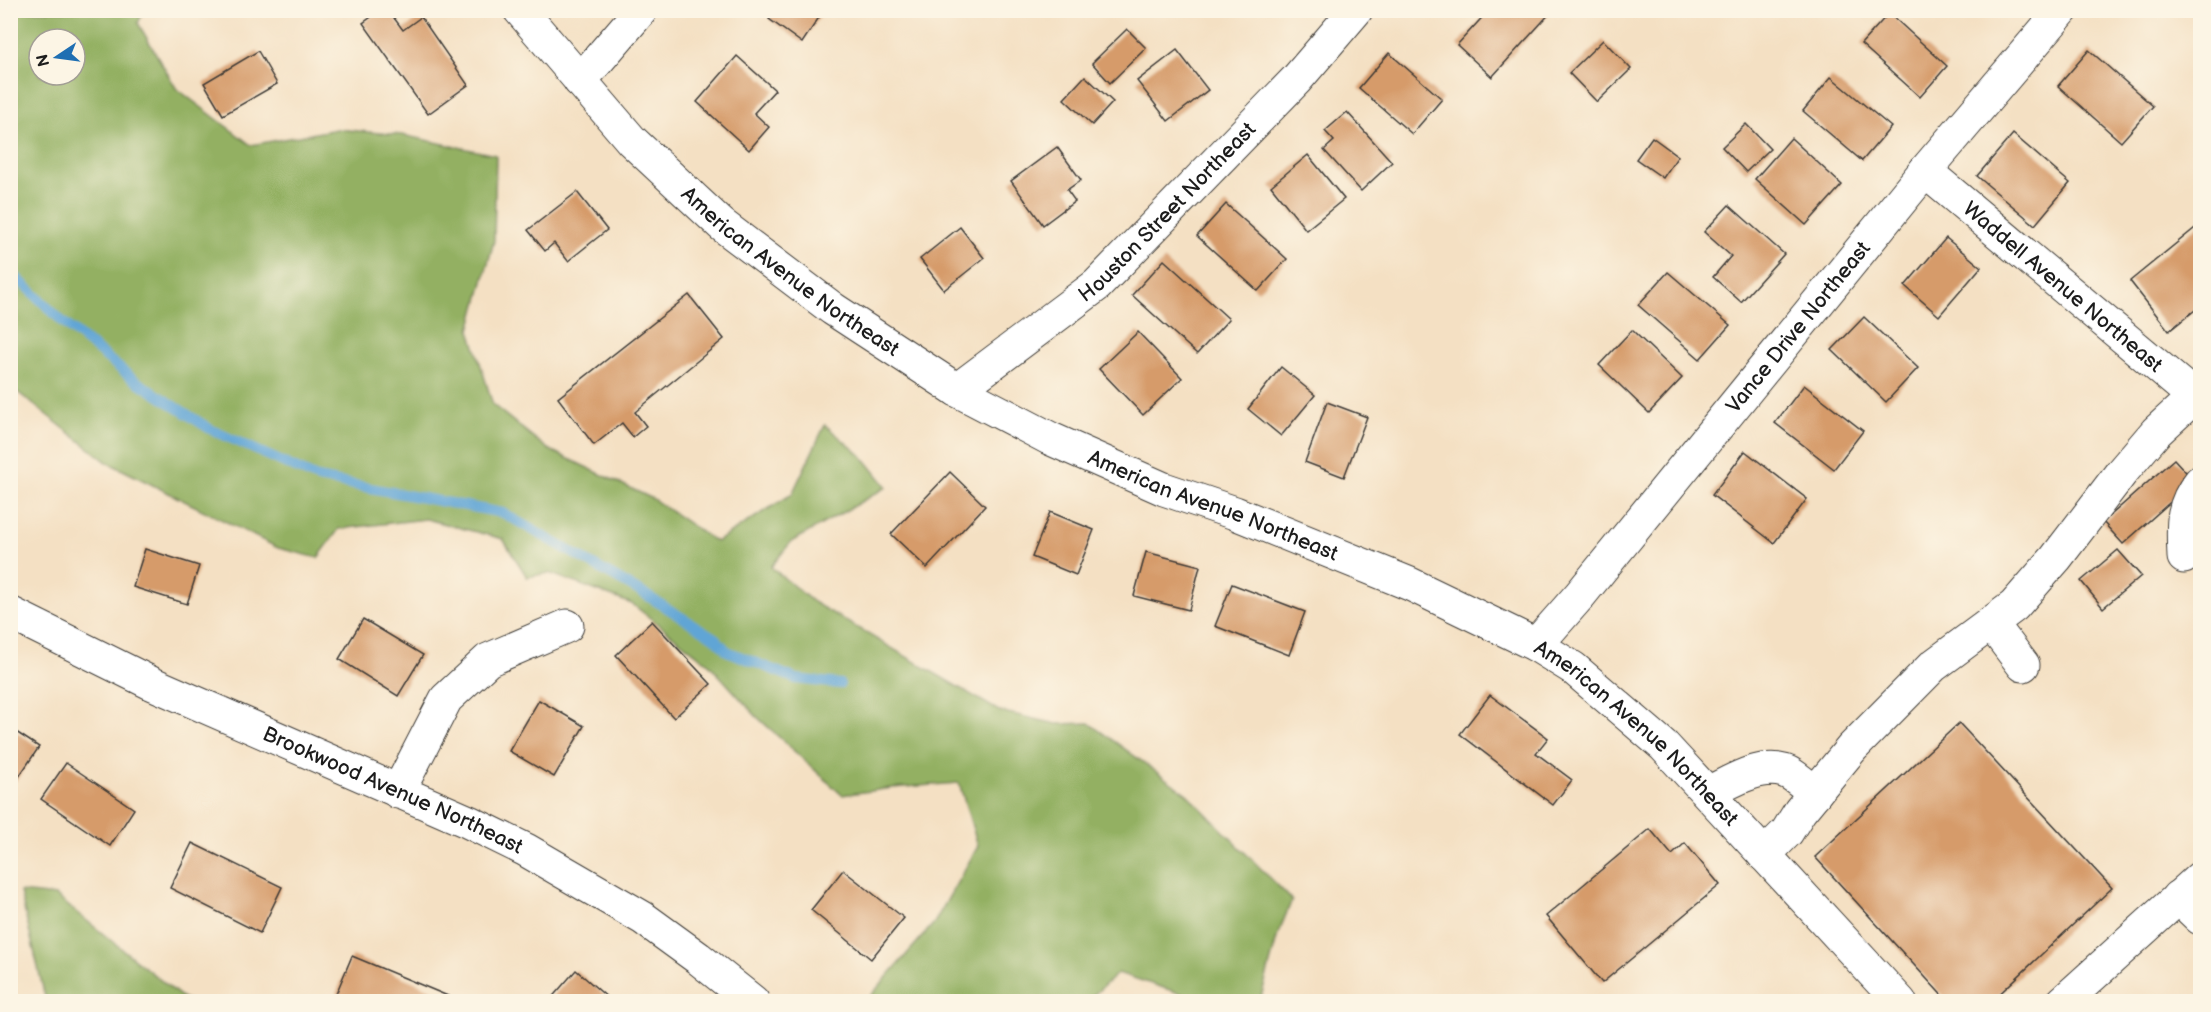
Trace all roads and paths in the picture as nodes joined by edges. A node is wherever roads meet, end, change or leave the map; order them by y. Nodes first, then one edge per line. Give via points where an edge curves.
1 (520, 10) edge
2 (641, 10) edge
3 (1356, 10) edge
4 (2062, 10) edge
5 (580, 81) junction
6 (1925, 171) junction
7 (957, 390) junction
8 (2197, 402) edge
9 (2200, 482) edge
10 (2184, 557) dead end
11 (10, 614) edge
12 (1991, 624) junction
13 (567, 626) dead end
14 (1536, 645) junction
15 (2023, 664) dead end
16 (398, 792) junction
17 (1708, 793) junction
18 (1815, 793) junction
19 (1764, 855) junction
20 (2193, 898) edge
21 (753, 1002) edge
22 (1900, 1002) edge
23 (2062, 1002) edge

1 - 5 street, American Avenue Northeast
2 - 5 street
3 - 7 street, Houston Street Northeast via 1296,80 1097,285
4 - 6 street, Vance Drive Northeast
5 - 7 street, American Avenue Northeast via 632,141 722,225 833,309
6 - 8 street, Waddell Avenue Northeast
6 - 14 street, Vance Drive Northeast
7 - 14 street, American Avenue Northeast via 1059,443 1164,489 1235,513 1410,584
8 - 12 street via 2156,432 2056,558 2014,606
9 - 10 street via 2189,496 2183,522
11 - 16 street, Brookwood Avenue Northeast via 151,683
12 - 15 street
12 - 18 street via 1933,666 1852,747
13 - 16 street via 488,660 446,699
14 - 17 street, American Avenue Northeast via 1573,668 1656,739
16 - 21 street, Brookwood Avenue Northeast via 526,850 643,918
17 - 18 street via 1766,769 1785,771
17 - 19 street, American Avenue Northeast
18 - 19 street via 1787,832
19 - 22 street, American Avenue Northeast
20 - 23 street

